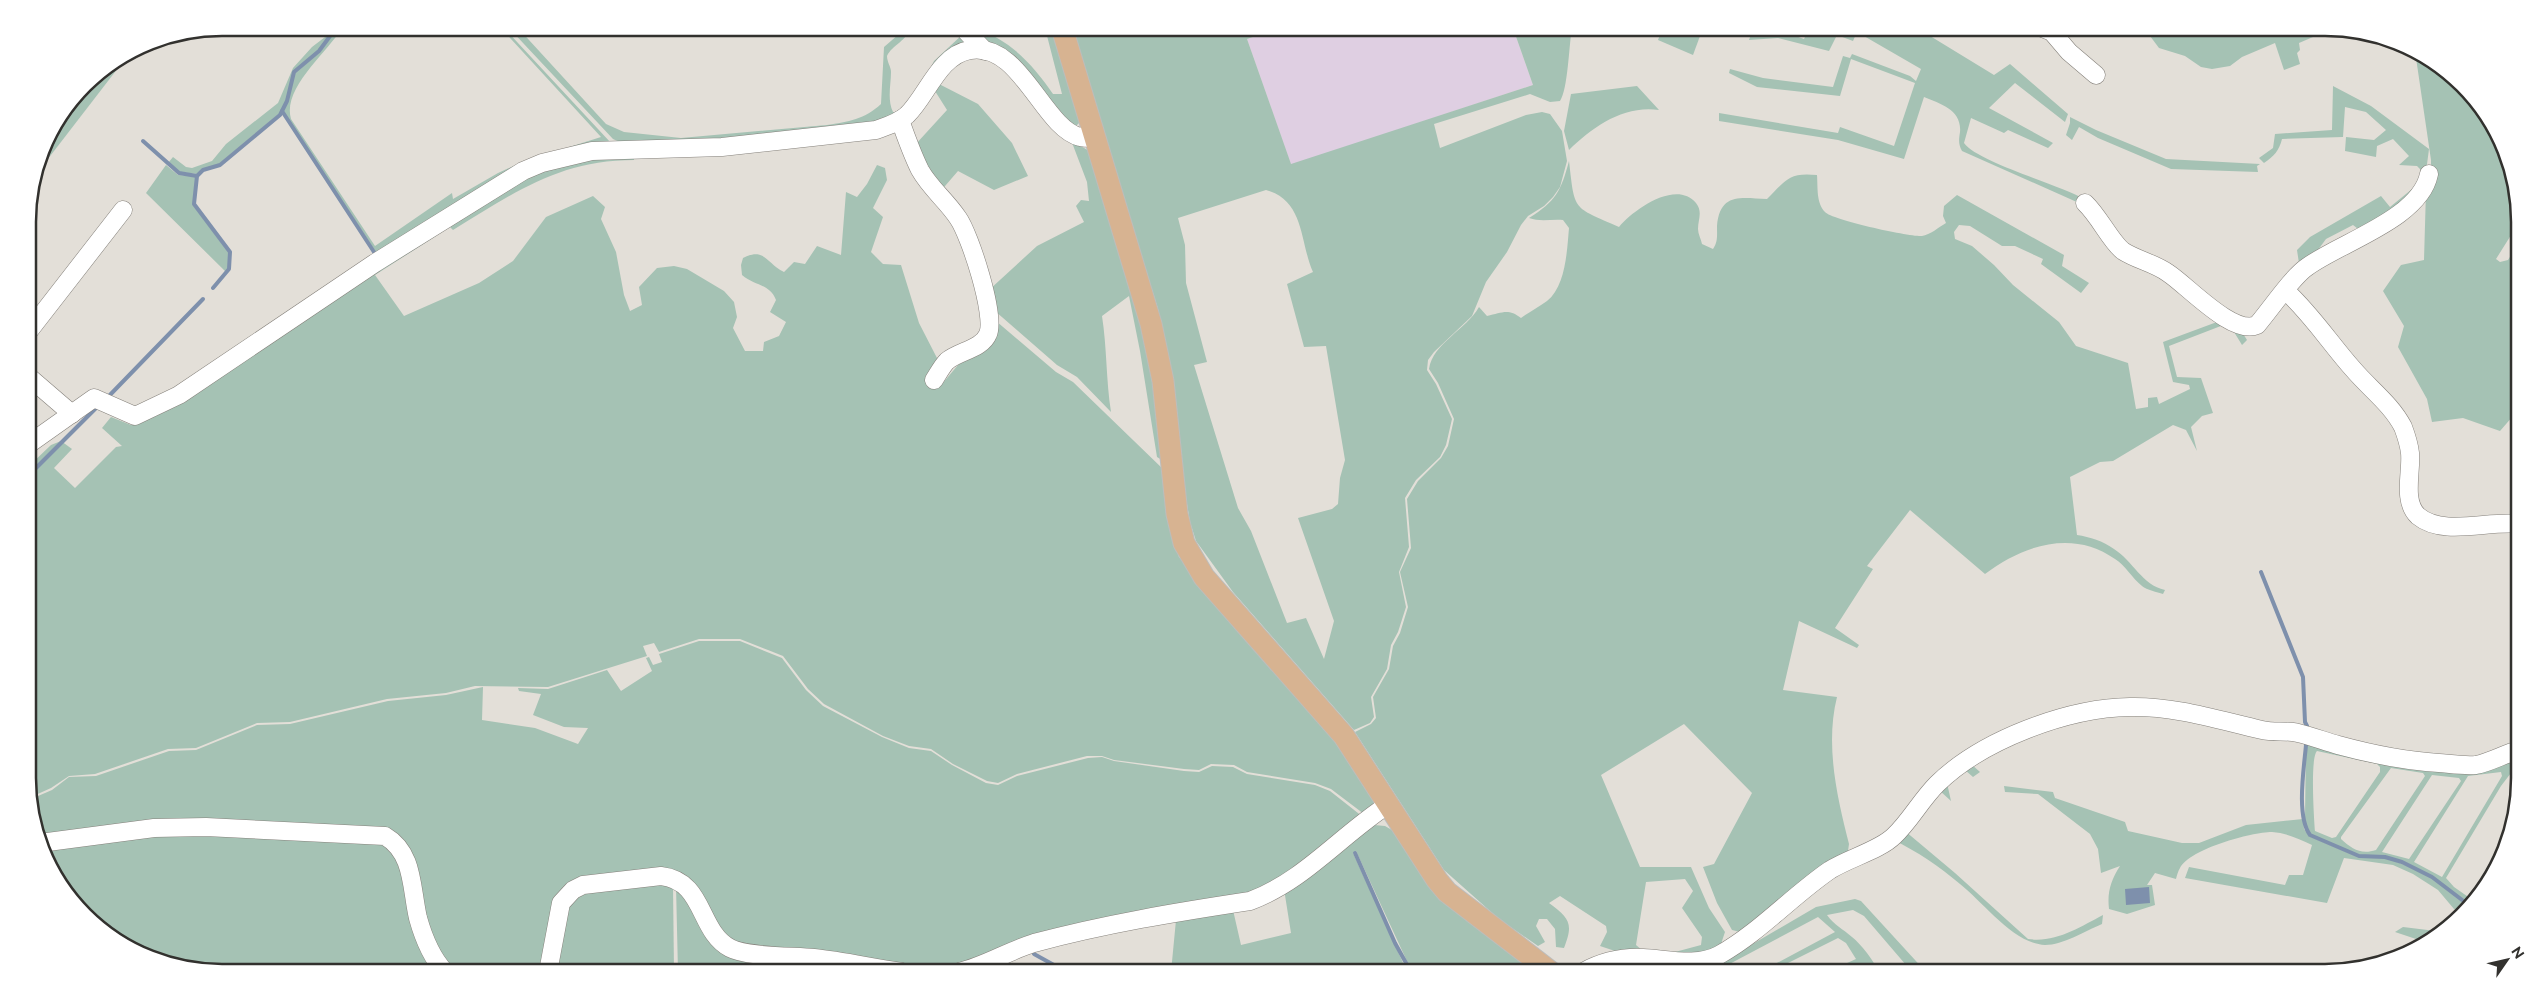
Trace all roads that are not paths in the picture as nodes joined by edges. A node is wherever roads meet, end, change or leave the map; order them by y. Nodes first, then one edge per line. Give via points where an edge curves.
1 (971, 36) edge
2 (1064, 36) edge
3 (2055, 36) edge
4 (985, 51) junction
5 (2096, 75) dead end
6 (900, 120) junction
7 (1095, 136) junction
8 (2430, 174) dead end
9 (2085, 203) dead end
10 (123, 210) dead end
11 (2286, 291) junction
12 (36, 322) edge
13 (934, 380) dead end
14 (36, 383) edge
15 (72, 414) junction
16 (36, 439) edge
17 (2511, 524) edge
18 (2511, 753) edge
19 (1389, 804) junction
20 (47, 842) edge
21 (437, 964) edge
22 (549, 964) edge
23 (853, 964) edge
24 (979, 964) edge
25 (1541, 964) edge
26 (1601, 964) edge

1 - 4 street
2 - 7 main road
3 - 5 street
4 - 6 street via 963,52 948,62
4 - 7 street via 1017,72 1070,132 1082,138
6 - 13 street via 919,169 967,234 990,312 987,336 979,344 947,361
6 - 15 street via 876,130 722,147 592,151 542,163 523,171 375,263 179,395 136,416 94,398
7 - 19 main road via 1157,351 1167,410 1177,514 1184,543 1204,576 1344,736
8 - 11 street via 2424,191 2407,208 2307,266
9 - 11 street via 2123,250 2168,273 2216,312 2244,327 2257,325
10 - 12 street
11 - 17 street via 2396,417 2408,441 2409,492 2418,516 2428,522 2457,526
14 - 15 street
15 - 16 street
18 - 26 street via 2474,765 2420,762 2358,750 2295,732 2274,733 2212,716 2151,707 2127,706 2053,720 2010,738 1952,771 1887,842 1848,859 1828,872 1718,956 1694,961 1621,959
19 - 24 street via 1289,883 1261,898 1082,930 1030,944
19 - 25 main road via 1412,844 1447,892
20 - 21 street via 154,828 206,827 385,836 400,848 407,860 419,920
22 - 23 street via 561,902 573,890 583,885 662,876 673,878 686,887 715,934 731,948

